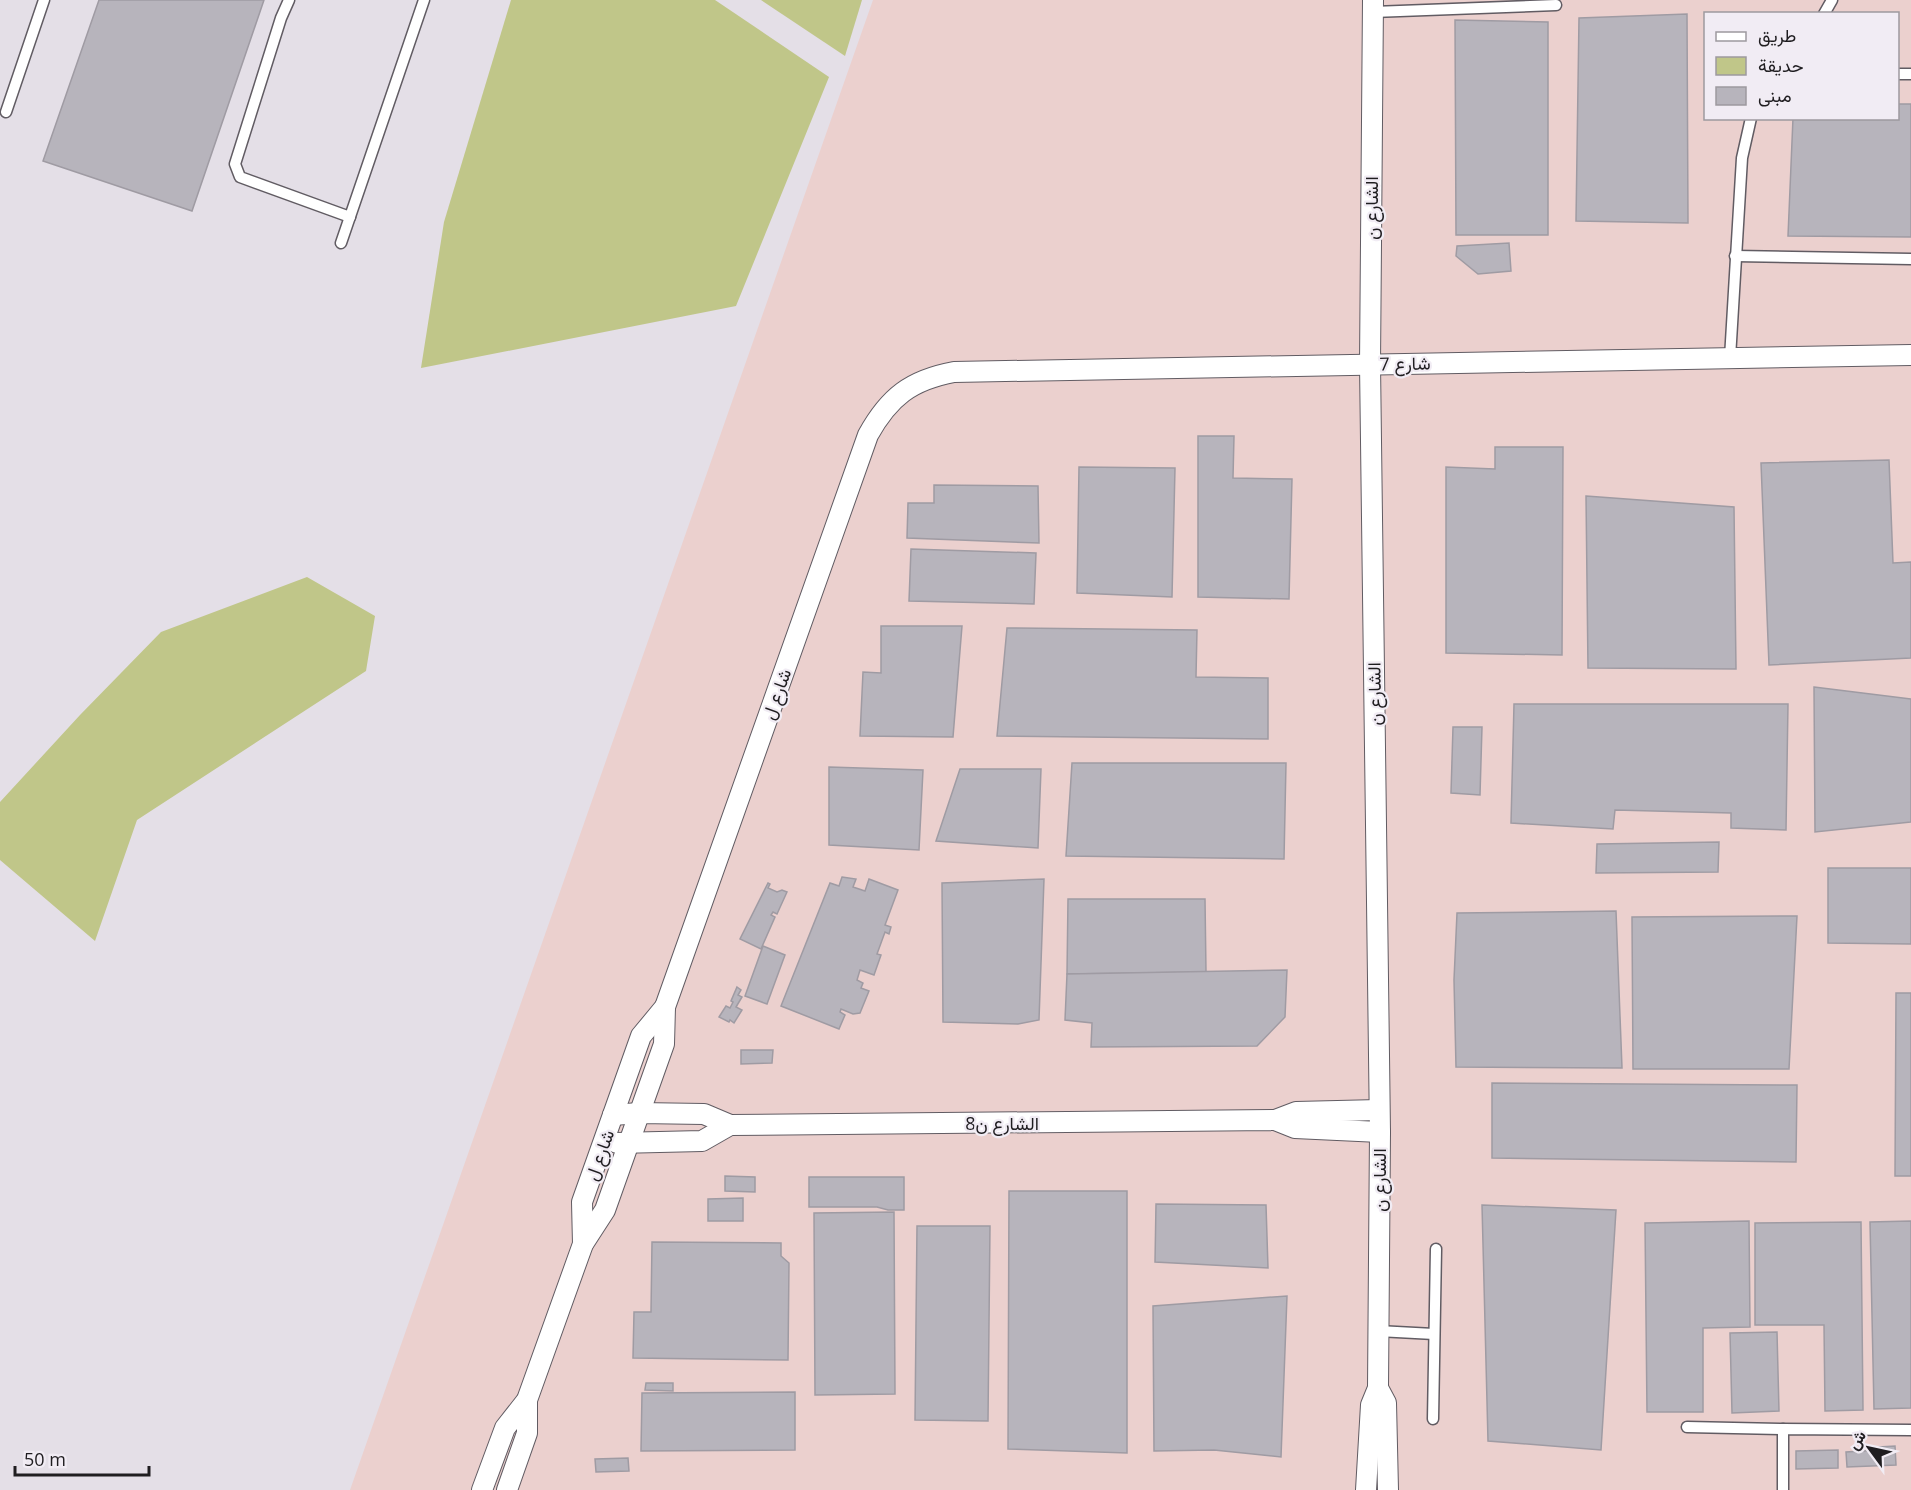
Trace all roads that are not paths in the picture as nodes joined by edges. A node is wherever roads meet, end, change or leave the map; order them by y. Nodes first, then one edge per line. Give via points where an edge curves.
1 (44, 0) edge
2 (289, 0) edge
3 (424, 0) edge
4 (1556, 5) dead end
5 (1373, 6) edge
6 (6, 112) dead end
7 (1751, 120) edge
8 (350, 217) junction
9 (341, 243) dead end
10 (1735, 256) junction
11 (1911, 260) edge
12 (1911, 355) edge
13 (1730, 358) junction
14 (1370, 364) junction
15 (904, 391) joint
16 (665, 1007) junction
17 (1379, 1110) junction
18 (639, 1113) junction
19 (613, 1115) junction
20 (1275, 1120) junction
21 (730, 1125) junction
22 (1380, 1132) junction
23 (603, 1142) junction
24 (629, 1143) junction
25 (583, 1244) junction
26 (1436, 1249) dead end
27 (1378, 1331) junction
28 (1434, 1334) junction
29 (1378, 1388) junction
30 (527, 1400) junction
31 (1433, 1419) dead end
32 (1687, 1427) dead end
33 (1783, 1429) junction
34 (1911, 1430) edge
35 (482, 1490) edge
36 (507, 1490) edge
37 (1366, 1490) edge
38 (1388, 1490) edge
39 (1783, 1490) edge

1 - 6 lane
2 - 8 lane via 235,164 240,177
3 - 8 lane
4 - 5 lane
5 - 14 street, الشارع ن
7 - 10 lane via 1742,158
8 - 9 lane
10 - 11 lane
10 - 13 lane
12 - 13 street, شارع 7
13 - 14 street, شارع 7
14 - 15 street, شارع 7 via 954,372 916,382
14 - 17 street, الشارع ن
15 - 16 street, شارع ل via 878,418 868,435
16 - 18 street, شارع ل via 664,1044
16 - 19 street, شارع ل via 641,1036
17 - 20 street, الشارع ن8 via 1296,1112
17 - 22 street, الشارع ن
18 - 19 street, الشارع ن8
18 - 21 street, الشارع ن8 via 704,1114
18 - 24 street, شارع ل
19 - 23 street, شارع ل
20 - 21 street, الشارع ن8
20 - 22 street, الشارع ن8 via 1295,1128
21 - 24 street, الشارع ن8 via 702,1141
22 - 27 street, الشارع ن
23 - 24 street, الشارع ن8
23 - 25 street, شارع ل via 582,1202
24 - 25 street, شارع ل via 605,1210
25 - 30 street, شارع ل
26 - 28 lane
27 - 28 lane
27 - 29 street, الشارع ن
28 - 31 lane
29 - 37 street, الشارع ن via 1371,1405
29 - 38 street, الشارع ن via 1386,1402
30 - 35 street, شارع ل via 505,1428
30 - 36 street, شارع ل via 527,1433
32 - 33 lane
33 - 34 lane
33 - 39 lane

